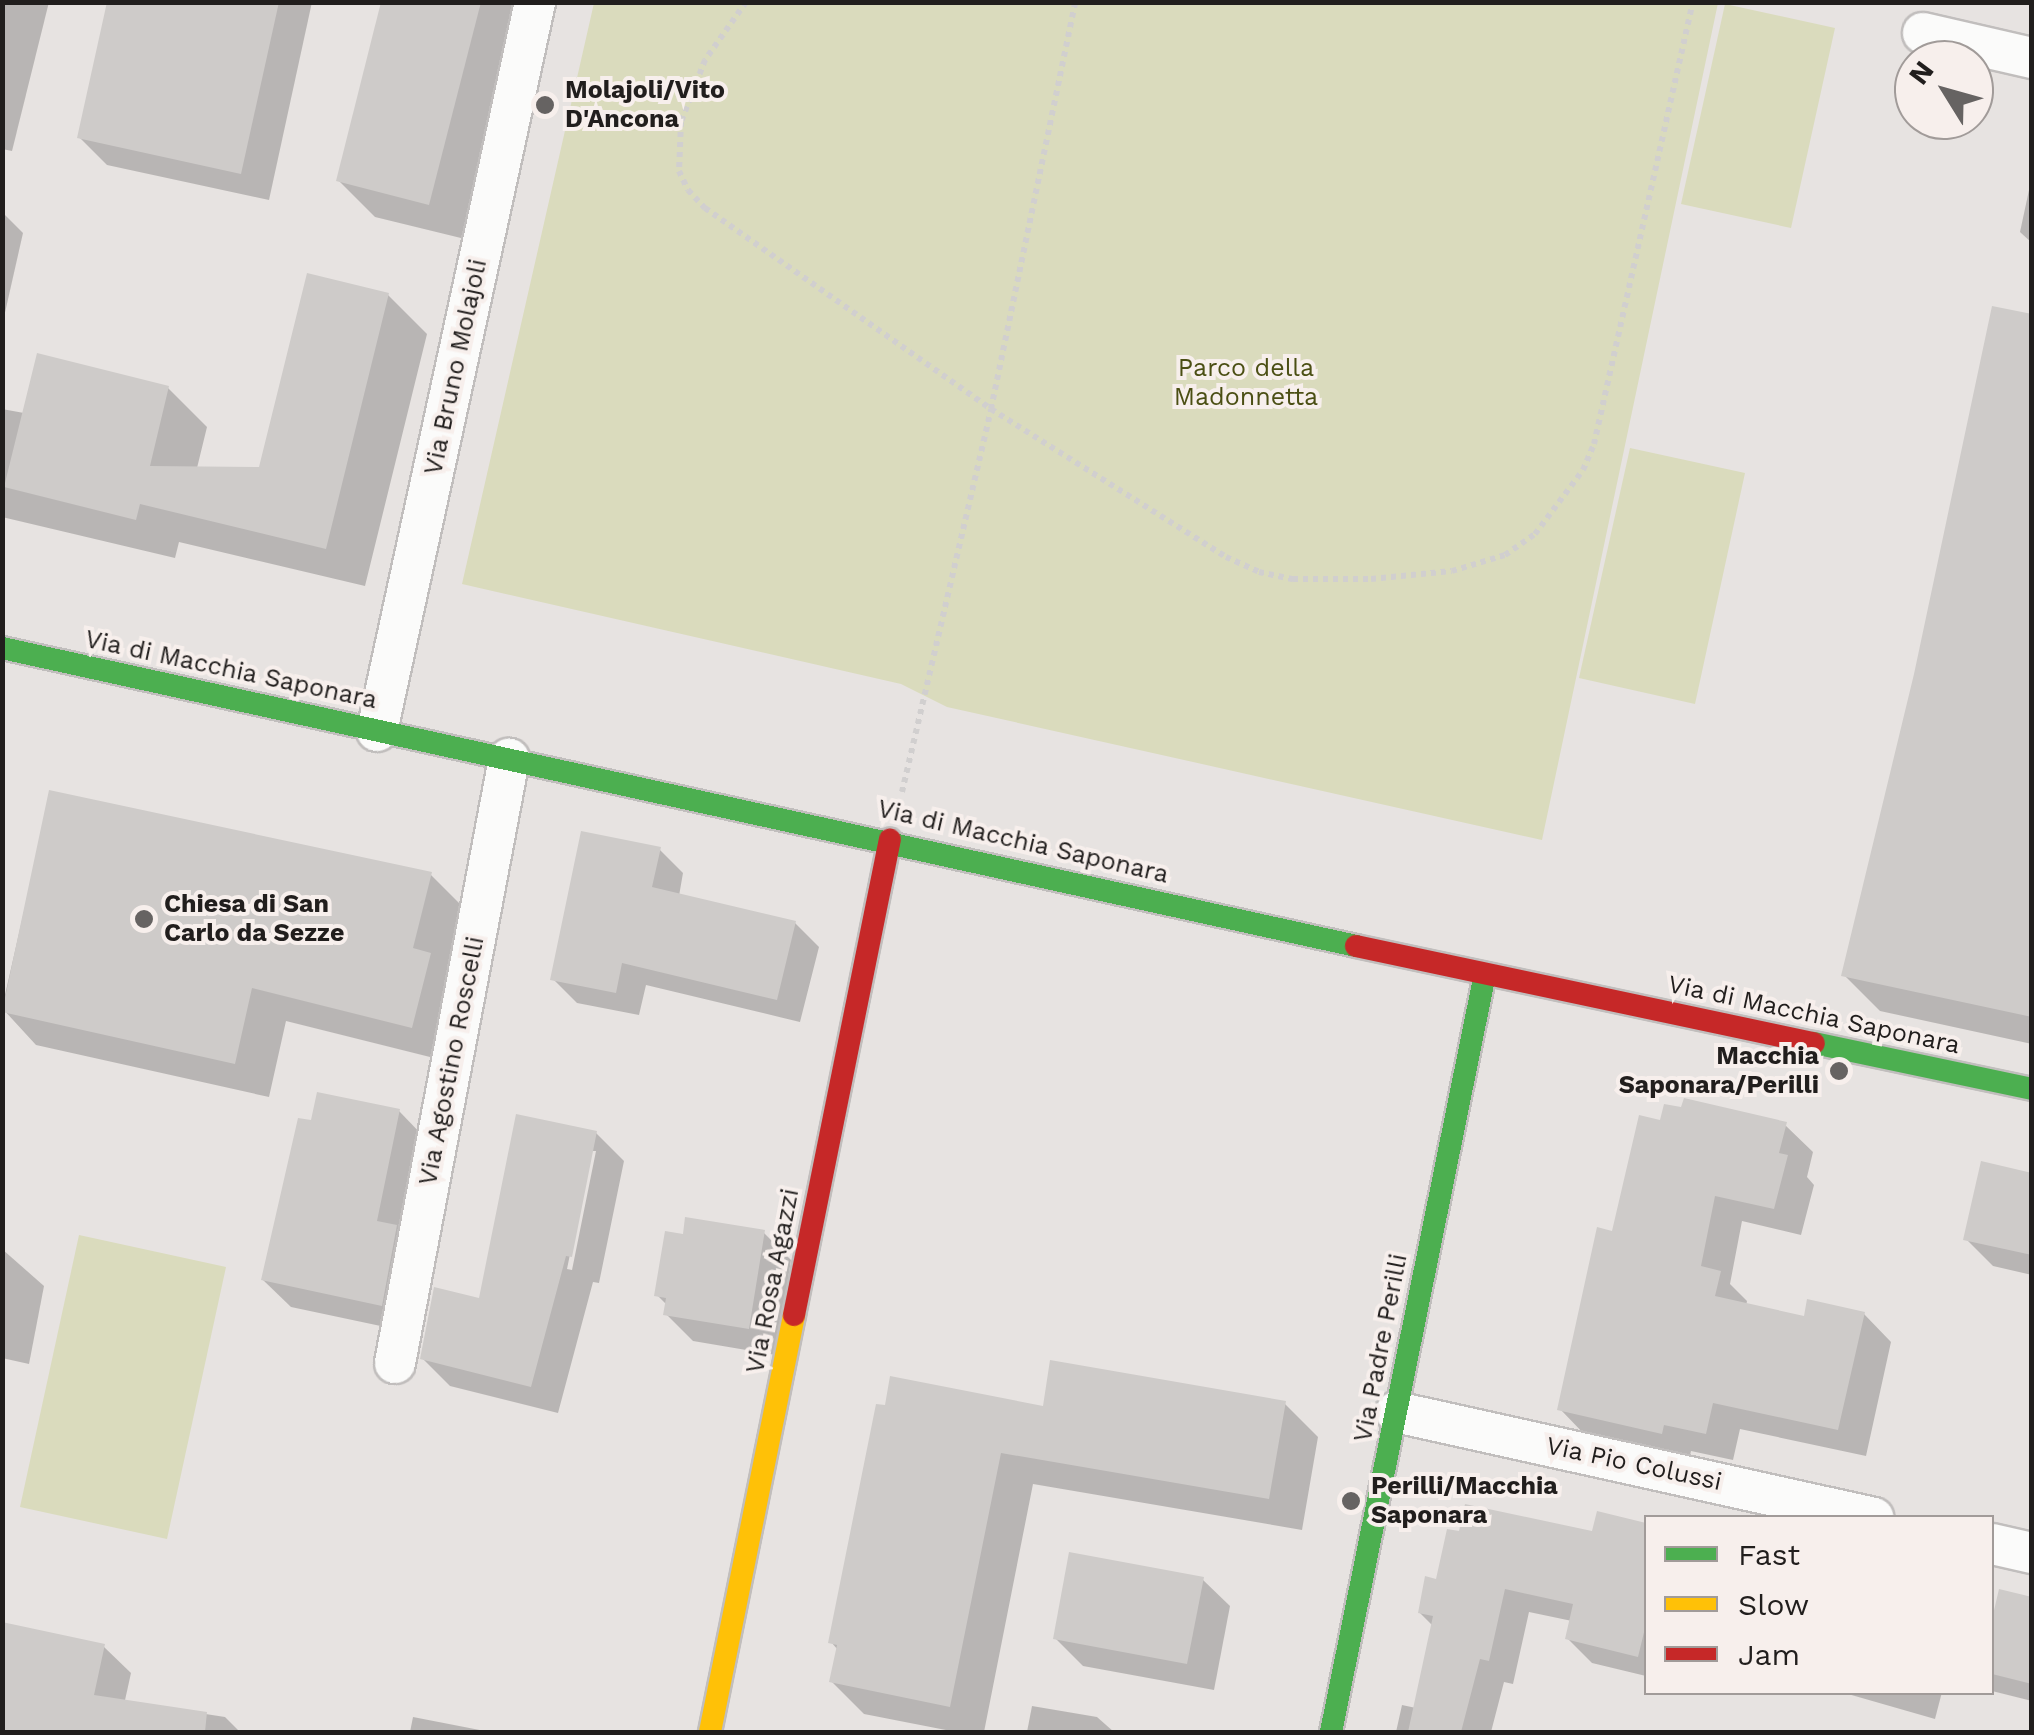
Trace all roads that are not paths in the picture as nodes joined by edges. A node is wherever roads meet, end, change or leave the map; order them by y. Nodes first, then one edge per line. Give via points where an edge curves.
1 (535, 2) edge
2 (1923, 33) dead end
3 (2032, 58) edge
4 (2, 648) edge
5 (377, 731) junction
6 (508, 758) junction
7 (890, 840) junction
8 (1485, 974) junction
9 (2032, 1088) edge
10 (395, 1363) dead end
11 (1396, 1412) junction
12 (1860, 1515) edge
13 (1994, 1544) edge
14 (2032, 1553) edge
15 (710, 1732) edge
16 (1331, 1732) edge

1 - 5 street, Via Bruno Molajoli
2 - 3 street
4 - 5 street, Via di Macchia Saponara
5 - 6 street, Via di Macchia Saponara
6 - 7 street, Via di Macchia Saponara
6 - 10 street, Via Agostino Roscelli
7 - 8 street, Via di Macchia Saponara
7 - 15 street, Via Rosa Agazzi
8 - 9 street, Via di Macchia Saponara
8 - 11 street, Via Padre Perilli
11 - 12 street, Via Pio Colussi
11 - 16 street, Via Padre Perilli
13 - 14 street

